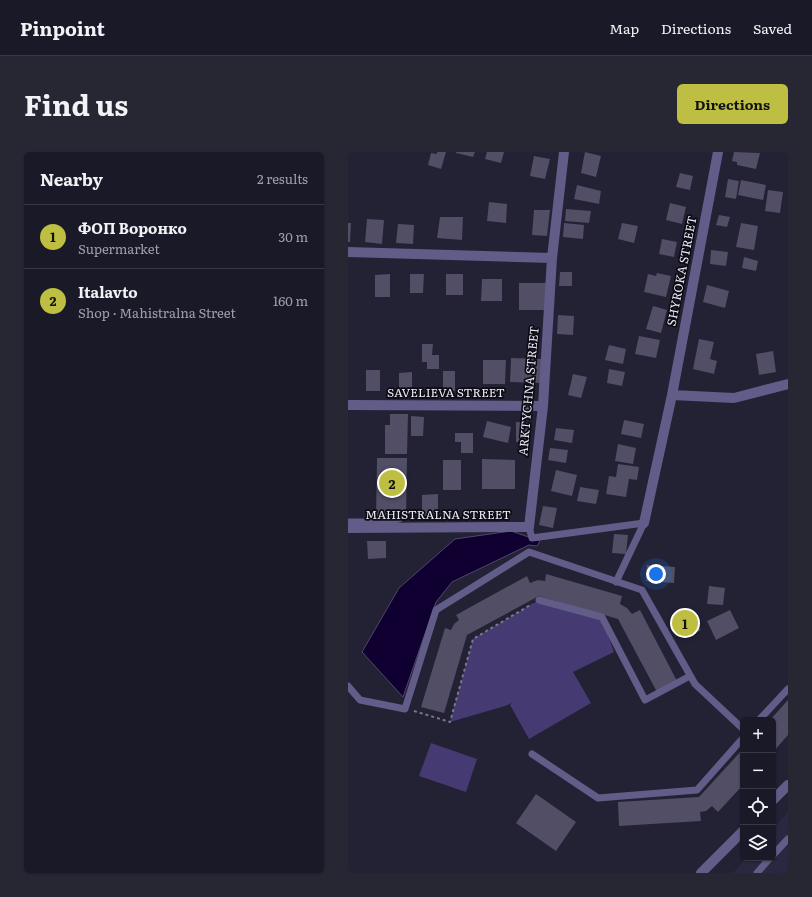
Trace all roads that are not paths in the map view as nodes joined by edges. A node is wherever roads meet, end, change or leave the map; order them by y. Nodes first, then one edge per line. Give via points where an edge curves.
1 (553, 152) edge
2 (718, 152) edge
3 (564, 153) edge
4 (348, 252) edge
5 (552, 258) junction
6 (788, 384) edge
7 (672, 395) junction
8 (348, 405) edge
9 (543, 406) junction
10 (399, 519) dead end
11 (348, 522) edge
12 (644, 523) junction
13 (529, 527) junction
14 (348, 528) edge
15 (616, 582) junction
16 (536, 602) road end
17 (690, 676) junction
18 (348, 686) edge
19 (788, 689) edge
20 (762, 717) edge
21 (740, 726) edge
22 (740, 741) edge
23 (532, 754) dead end
24 (788, 785) edge
25 (776, 797) edge
26 (740, 834) edge
27 (788, 839) edge
28 (776, 852) edge
29 (767, 861) edge
30 (701, 873) edge
31 (757, 873) edge

1 - 3 street
2 - 7 street, SHYROKA STREET
3 - 5 street, ARKTYCHNA STREET
4 - 5 street
5 - 9 street, ARKTYCHNA STREET
6 - 7 street via 734,398
7 - 12 street, SHYROKA STREET
8 - 9 street, SAVELIEVA STREET
9 - 13 street, ARKTYCHNA STREET
10 - 11 lane
12 - 13 lane via 532,538
12 - 15 lane
13 - 14 street, MAHISTRALNA STREET
15 - 17 lane via 642,590
15 - 18 lane via 530,552 436,610 405,709 360,700
16 - 17 lane via 602,617 645,700
17 - 21 lane via 695,684
19 - 20 lane
22 - 23 lane via 697,790 598,798
24 - 25 street
26 - 30 street
27 - 28 lane
29 - 31 lane

